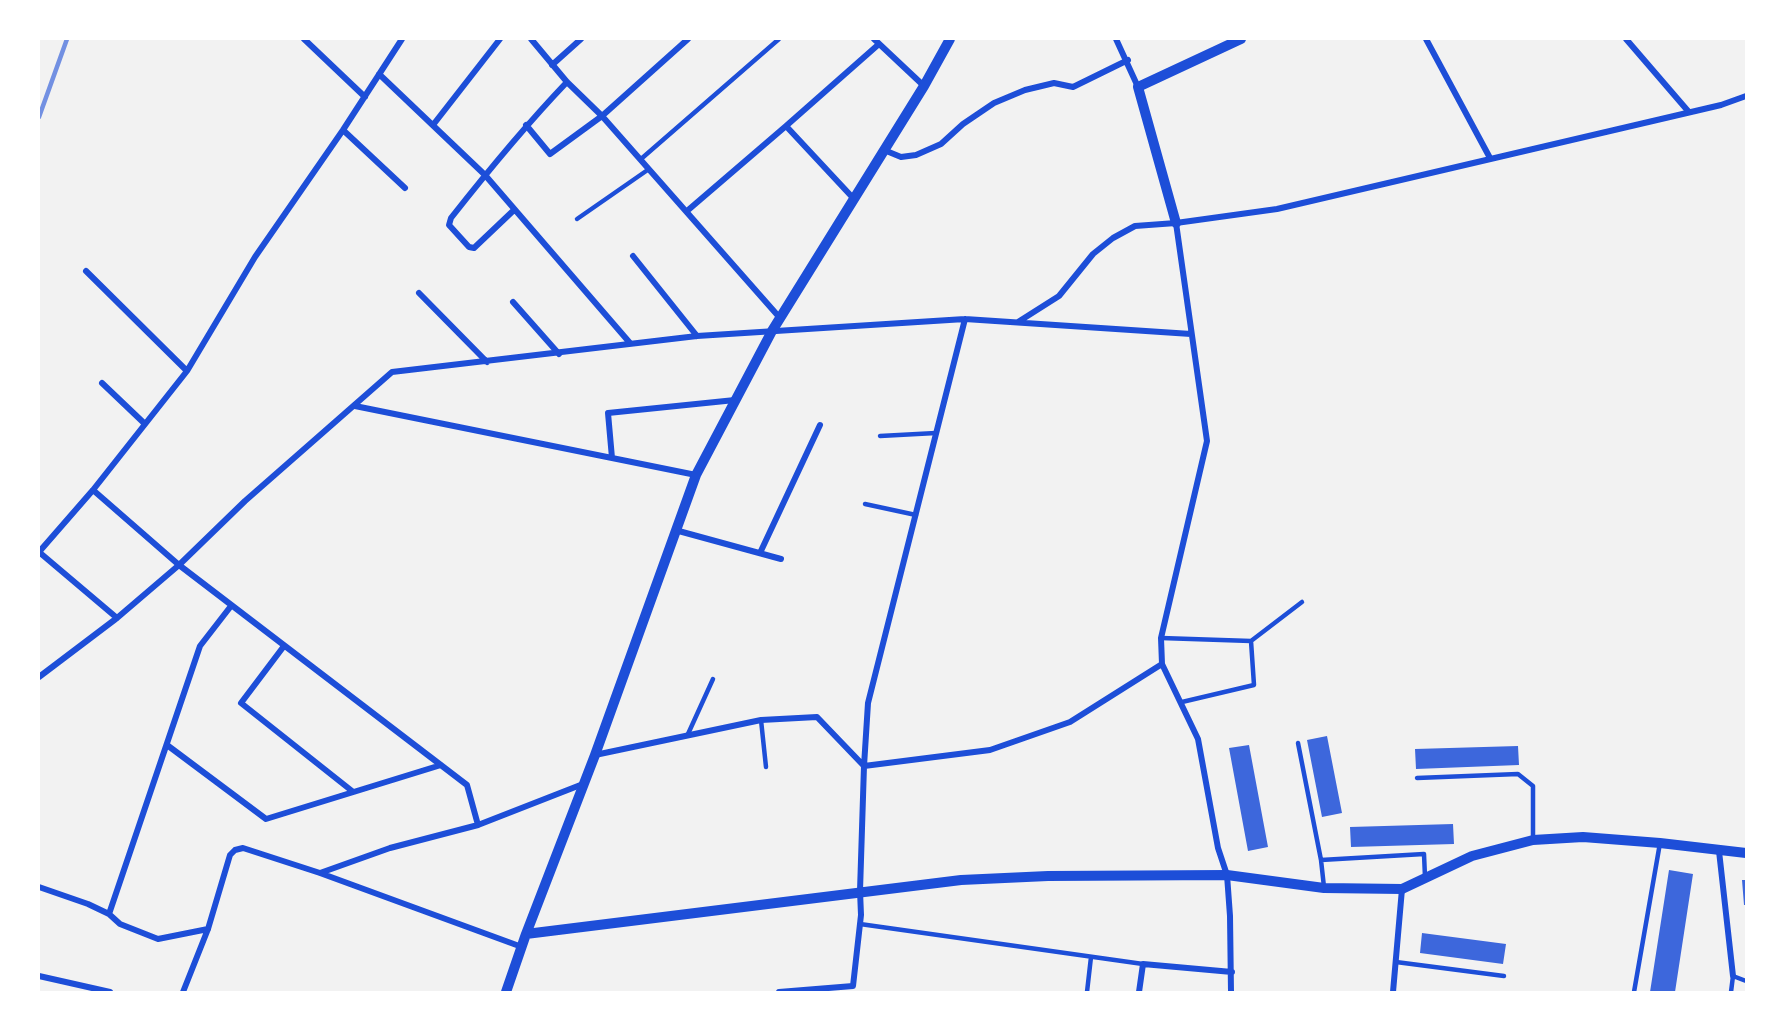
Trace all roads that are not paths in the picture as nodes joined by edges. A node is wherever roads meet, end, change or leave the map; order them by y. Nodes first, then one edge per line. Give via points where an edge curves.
1 (304, 39) edge
2 (402, 39) edge
3 (500, 39) edge
4 (531, 39) edge
5 (580, 39) edge
6 (688, 39) edge
7 (779, 39) edge
8 (950, 39) edge
9 (1116, 39) edge
10 (1241, 39) edge
11 (1426, 39) edge
12 (1626, 39) edge
13 (877, 41) edge
14 (1128, 60) junction
15 (552, 65) junction
16 (379, 74) junction
17 (567, 82) junction
18 (924, 86) junction
19 (1138, 87) junction
20 (1746, 96) edge
21 (365, 97) junction
22 (1688, 111) junction
23 (602, 116) junction
24 (432, 125) junction
25 (526, 125) junction
26 (786, 126) junction
27 (343, 130) junction
28 (884, 150) junction
29 (1490, 158) junction
30 (641, 159) junction
31 (650, 169) junction
32 (485, 175) junction
33 (405, 188) dead end
34 (854, 199) junction
35 (514, 210) junction
36 (687, 211) junction
37 (577, 219) dead end
38 (1176, 223) junction
39 (633, 256) dead end
40 (86, 271) dead end
41 (418, 292) dead end
42 (513, 302) dead end
43 (780, 318) junction
44 (965, 319) junction
45 (1017, 322) junction
46 (772, 331) junction
47 (1191, 334) junction
48 (697, 336) junction
49 (630, 343) junction
50 (559, 354) junction
51 (487, 362) junction
52 (187, 371) junction
53 (102, 383) dead end
54 (735, 400) junction
55 (355, 406) junction
56 (145, 424) junction
57 (820, 425) dead end
58 (936, 433) junction
59 (880, 436) dead end
60 (612, 458) junction
61 (696, 475) junction
62 (93, 490) junction
63 (865, 504) dead end
64 (916, 515) junction
65 (675, 530) junction
66 (39, 552) edge
67 (760, 554) junction
68 (781, 559) dead end
69 (178, 565) junction
70 (1302, 602) dead end
71 (231, 606) junction
72 (117, 618) junction
73 (1161, 638) junction
74 (1251, 641) junction
75 (284, 646) junction
76 (1162, 664) junction
77 (39, 677) edge
78 (712, 679) dead end
79 (1182, 702) junction
80 (761, 720) junction
81 (688, 734) junction
82 (1298, 743) dead end
83 (167, 745) junction
84 (595, 755) junction
85 (441, 765) junction
86 (864, 766) junction
87 (766, 767) dead end
88 (1417, 778) dead end
89 (583, 784) junction
90 (352, 791) junction
91 (478, 825) junction
92 (1533, 840) junction
93 (1660, 843) junction
94 (1719, 851) junction
95 (1746, 853) edge
96 (1321, 860) junction
97 (320, 873) junction
98 (1227, 875) junction
99 (1425, 879) junction
100 (39, 887) edge
101 (1324, 888) junction
102 (1402, 890) junction
103 (860, 891) junction
104 (109, 914) junction
105 (860, 924) junction
106 (208, 928) junction
107 (526, 934) junction
108 (522, 947) junction
109 (1092, 957) junction
110 (1396, 962) junction
111 (1143, 964) junction
112 (1232, 972) junction
113 (39, 976) edge
114 (1504, 976) dead end
115 (1733, 976) junction
116 (1746, 981) edge
117 (832, 990) edge
118 (110, 992) edge
119 (183, 992) edge
120 (506, 992) edge
121 (779, 992) edge
122 (1087, 992) edge
123 (1139, 992) edge
124 (1231, 992) edge
125 (1394, 992) edge
126 (1634, 992) edge
127 (1731, 992) edge

1 - 21 street
2 - 16 street
3 - 24 street
4 - 15 street
5 - 15 street
6 - 23 street
7 - 30 lane
8 - 18 street
9 - 14 street
10 - 19 street
11 - 29 street
12 - 22 street
13 - 18 street
13 - 26 street
14 - 19 street
14 - 28 street via 1073,87 1054,83 994,103 941,144 916,155 901,157
15 - 17 street
16 - 21 street
16 - 24 street
17 - 23 street
17 - 25 street
18 - 28 street
19 - 38 street
20 - 22 street
21 - 27 street
22 - 29 street
23 - 25 street via 550,154
23 - 30 street
24 - 32 street
25 - 32 street
26 - 34 street
26 - 36 street
27 - 33 street
27 - 52 street via 255,257
28 - 34 street
29 - 38 street via 1277,209
30 - 31 street
31 - 36 street
31 - 37 lane
32 - 35 street
32 - 35 street via 449,225 469,248 474,248
34 - 43 street
35 - 49 street
36 - 43 street
38 - 45 street via 1135,226 1113,238 1094,254 1059,296
38 - 47 street
39 - 48 street
40 - 52 street
41 - 51 street
42 - 50 street
43 - 46 street
44 - 45 street
44 - 46 street
44 - 58 street
45 - 47 street
46 - 48 street
46 - 54 street
47 - 73 street via 1207,441
48 - 49 street
49 - 50 street
50 - 51 street
51 - 55 street via 392,372
52 - 56 street
53 - 56 street
54 - 60 street via 608,413
54 - 61 street
55 - 60 street
55 - 69 street
56 - 62 street
57 - 67 street
58 - 59 lane
58 - 64 street
60 - 61 street
61 - 65 street
62 - 66 street
62 - 69 street
63 - 64 lane
64 - 86 street via 868,703
65 - 67 street
65 - 84 street
66 - 72 street
67 - 68 street
69 - 71 street
69 - 72 street
70 - 74 lane
71 - 75 street
71 - 83 street via 200,646
72 - 77 street
73 - 74 lane
73 - 76 street
74 - 79 lane via 1254,685
75 - 85 street
75 - 90 street via 241,703
76 - 79 street
76 - 86 street via 1070,722 990,750
78 - 81 lane
79 - 98 street via 1198,739 1218,848
80 - 81 street
80 - 86 street via 817,717
80 - 87 lane
81 - 84 street
82 - 96 lane
83 - 90 street via 266,819
83 - 104 street
84 - 89 street
85 - 90 street
85 - 91 street via 468,785
86 - 103 street
88 - 92 lane via 1518,774 1533,786
89 - 91 street
89 - 107 street
91 - 97 street via 390,848
92 - 93 street via 1583,837
92 - 99 street via 1472,856
93 - 94 street
93 - 126 lane
94 - 95 street
94 - 115 street
96 - 99 lane via 1424,854
96 - 101 lane
97 - 106 street via 243,848 235,850 230,855
97 - 108 street
98 - 101 street
98 - 103 street via 1048,876
98 - 112 street
99 - 102 street
100 - 104 street
101 - 102 street
102 - 110 street
103 - 105 street
103 - 107 street
104 - 106 street via 120,924 158,939
105 - 109 lane
105 - 117 street via 853,986
106 - 119 street
107 - 108 street
108 - 120 street
109 - 111 lane
109 - 122 lane
110 - 114 lane
110 - 125 street
111 - 112 street
111 - 123 street
112 - 124 street
113 - 118 street
115 - 116 lane
115 - 127 lane
117 - 121 street

